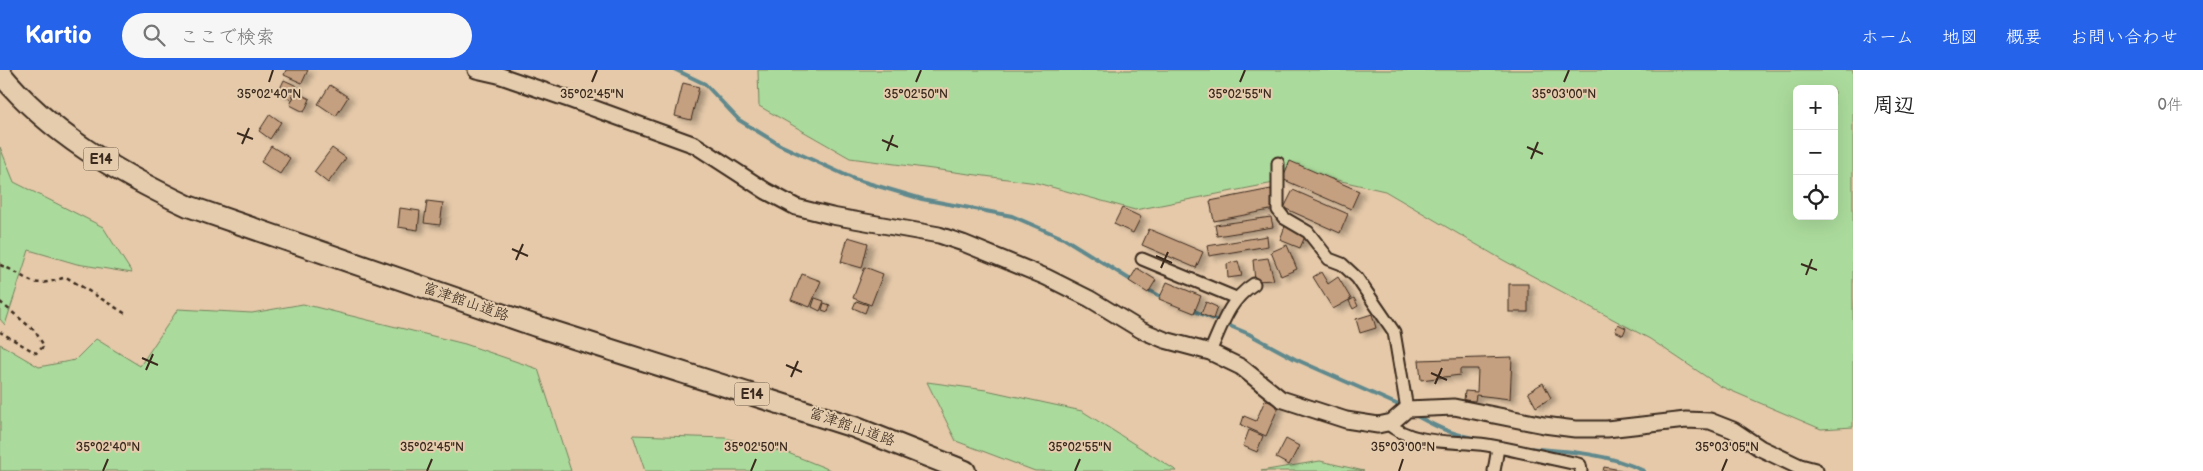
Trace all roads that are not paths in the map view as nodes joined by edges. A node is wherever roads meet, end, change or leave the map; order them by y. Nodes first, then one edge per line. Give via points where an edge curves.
1 (476, 70) edge
2 (0, 73) edge
3 (1278, 163) dead end
4 (1142, 259) dead end
5 (1254, 284) dead end
6 (1236, 298) junction
7 (1210, 352) junction
8 (1407, 409) junction
9 (1387, 423) junction
10 (1498, 448) junction
11 (965, 471) edge
12 (1494, 471) edge
13 (1582, 471) edge
14 (1815, 471) edge

1 - 7 street via 695,145 796,207 939,235 963,243 1046,277 1141,330
2 - 11 highway, 富津館山道路 / E14 via 54,126 105,162 156,191 220,218 536,326 819,416
3 - 8 street via 1278,210 1284,218 1308,232 1329,259 1342,264 1357,278 1394,332
4 - 6 street
5 - 6 street
6 - 7 street
7 - 9 street via 1241,367 1281,399 1346,420 1378,426
8 - 9 street
8 - 14 street via 1454,407 1575,429 1710,421 1732,430 1760,448
9 - 10 street via 1395,430 1418,439
10 - 12 street
10 - 13 street via 1578,464

